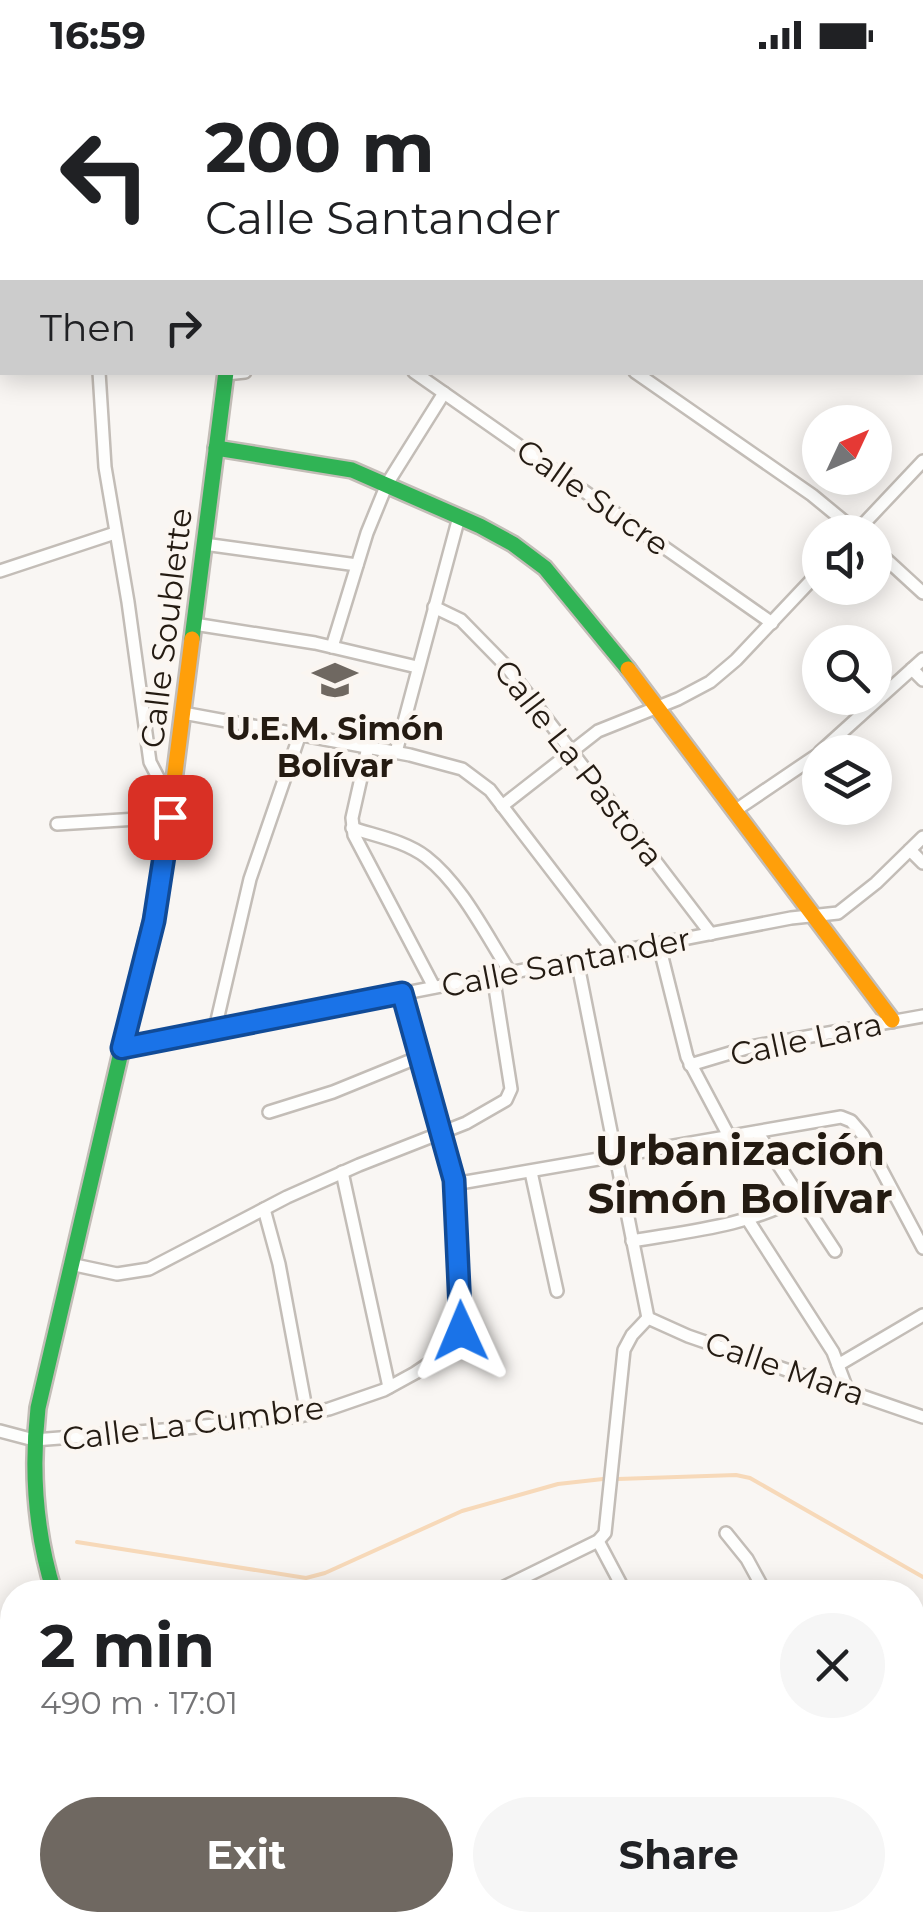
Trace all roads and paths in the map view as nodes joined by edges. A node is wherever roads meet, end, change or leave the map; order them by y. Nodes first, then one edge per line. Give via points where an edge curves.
1 (99, 375) edge
2 (226, 375) edge
3 (418, 375) edge
4 (639, 375) edge
5 (444, 393) junction
6 (216, 448) junction
7 (923, 461) edge
8 (387, 484) junction
9 (834, 515) edge
10 (872, 515) edge
11 (460, 517) junction
12 (115, 533) junction
13 (204, 544) junction
14 (358, 565) junction
15 (892, 565) edge
16 (0, 571) edge
17 (802, 590) edge
18 (923, 593) edge
19 (434, 607) junction
20 (772, 622) junction
21 (194, 624) junction
22 (332, 647) junction
23 (923, 659) edge
24 (418, 667) junction
25 (912, 669) junction
26 (923, 680) edge
27 (658, 707) junction
28 (183, 713) junction
29 (300, 734) junction
30 (840, 735) edge
31 (368, 747) junction
32 (571, 750) junction
33 (396, 752) junction
34 (802, 765) edge
35 (173, 796) junction
36 (502, 806) junction
37 (736, 810) junction
38 (170, 817) junction
39 (57, 824) dead end
40 (352, 828) junction
41 (923, 837) edge
42 (910, 850) junction
43 (923, 863) edge
44 (816, 916) junction
45 (711, 934) junction
46 (659, 945) junction
47 (615, 953) junction
48 (577, 960) junction
49 (510, 972) junction
50 (493, 975) junction
51 (434, 986) junction
52 (402, 993) junction
53 (923, 1016) edge
54 (892, 1020) junction
55 (215, 1029) junction
56 (122, 1048) junction
57 (419, 1057) junction
58 (690, 1066) junction
59 (270, 1112) dead end
60 (757, 1132) junction
61 (442, 1135) junction
62 (730, 1138) junction
63 (614, 1158) junction
64 (342, 1172) junction
65 (531, 1172) junction
66 (454, 1184) junction
67 (800, 1197) junction
68 (264, 1209) junction
69 (748, 1220) junction
70 (632, 1241) junction
71 (923, 1248) edge
72 (835, 1250) dead end
73 (70, 1264) junction
74 (557, 1291) dead end
75 (923, 1315) edge
76 (648, 1318) junction
77 (838, 1365) junction
78 (389, 1387) junction
79 (847, 1389) junction
80 (307, 1414) junction
81 (923, 1417) edge
82 (0, 1431) edge
83 (34, 1440) junction
84 (726, 1533) dead end
85 (598, 1541) junction
86 (51, 1580) edge
87 (518, 1580) edge
88 (619, 1580) edge
89 (758, 1580) edge

1 - 12 street
2 - 6 street, Calle Soublette
3 - 5 street, Calle Sucre
4 - 9 street
5 - 8 street
5 - 20 street, Calle Sucre
6 - 8 street via 341,467
6 - 13 street, Calle Soublette
7 - 10 street
8 - 11 street
8 - 14 street
11 - 19 street
11 - 27 street via 545,568
12 - 16 street
12 - 35 street via 150,762
13 - 14 street
13 - 21 street, Calle Soublette
14 - 22 street
15 - 18 street
17 - 20 street
19 - 24 street
19 - 32 street, Calle La Pastora via 454,614 490,648
20 - 27 street via 710,682
21 - 22 street
21 - 28 street, Calle Soublette
22 - 24 street
23 - 25 street
24 - 33 street
25 - 26 street
25 - 30 street
27 - 32 street
27 - 37 street
28 - 29 street
28 - 35 street, Calle Soublette
29 - 31 street
29 - 55 street via 250,879
31 - 33 street
31 - 40 street
32 - 36 street
32 - 45 street, Calle La Pastora
33 - 36 street via 462,769
34 - 37 street
35 - 38 street, Calle Soublette
36 - 47 street
37 - 44 street
38 - 39 street
38 - 56 street, Calle Soublette via 154,921
40 - 49 street via 426,857
40 - 51 street
41 - 42 street, Calle Santander
42 - 43 street
42 - 44 street, Calle Santander via 834,916
44 - 45 street, Calle Santander
44 - 54 street
45 - 46 street, Calle Santander
46 - 47 street, Calle Santander
46 - 58 street
47 - 48 street, Calle Santander
48 - 49 street, Calle Santander
48 - 63 street
49 - 50 street, Calle Santander
50 - 51 street, Calle Santander
50 - 61 street via 510,1093
51 - 52 street, Calle Santander
52 - 55 street, Calle Santander
52 - 57 street, Calle La Cumbre
53 - 54 street, Calle Lara
54 - 58 street, Calle Lara via 750,1047
55 - 56 street, Calle Santander
56 - 73 street, Calle Soublette
57 - 59 street
57 - 61 street, Calle La Cumbre
58 - 62 street
60 - 62 street
60 - 67 street
60 - 71 street via 851,1121
61 - 64 street
61 - 66 street, Calle La Cumbre
62 - 63 street
63 - 65 street
63 - 70 street
64 - 68 street
64 - 78 street
65 - 66 street
65 - 74 street
66 - 78 street, Calle La Cumbre via 460,1339
67 - 69 street
67 - 72 street
68 - 73 street via 139,1272
68 - 80 street
69 - 70 street
69 - 77 street
70 - 76 street
73 - 83 street, Calle Soublette
75 - 77 street
76 - 79 street, Calle Mara
76 - 85 street via 624,1350 606,1530
77 - 79 street
78 - 80 street, Calle La Cumbre
79 - 81 street, Calle Mara
80 - 83 street, Calle La Cumbre
82 - 83 street
83 - 86 street, Calle Soublette via 36,1514
84 - 89 street
85 - 87 street
85 - 88 street

